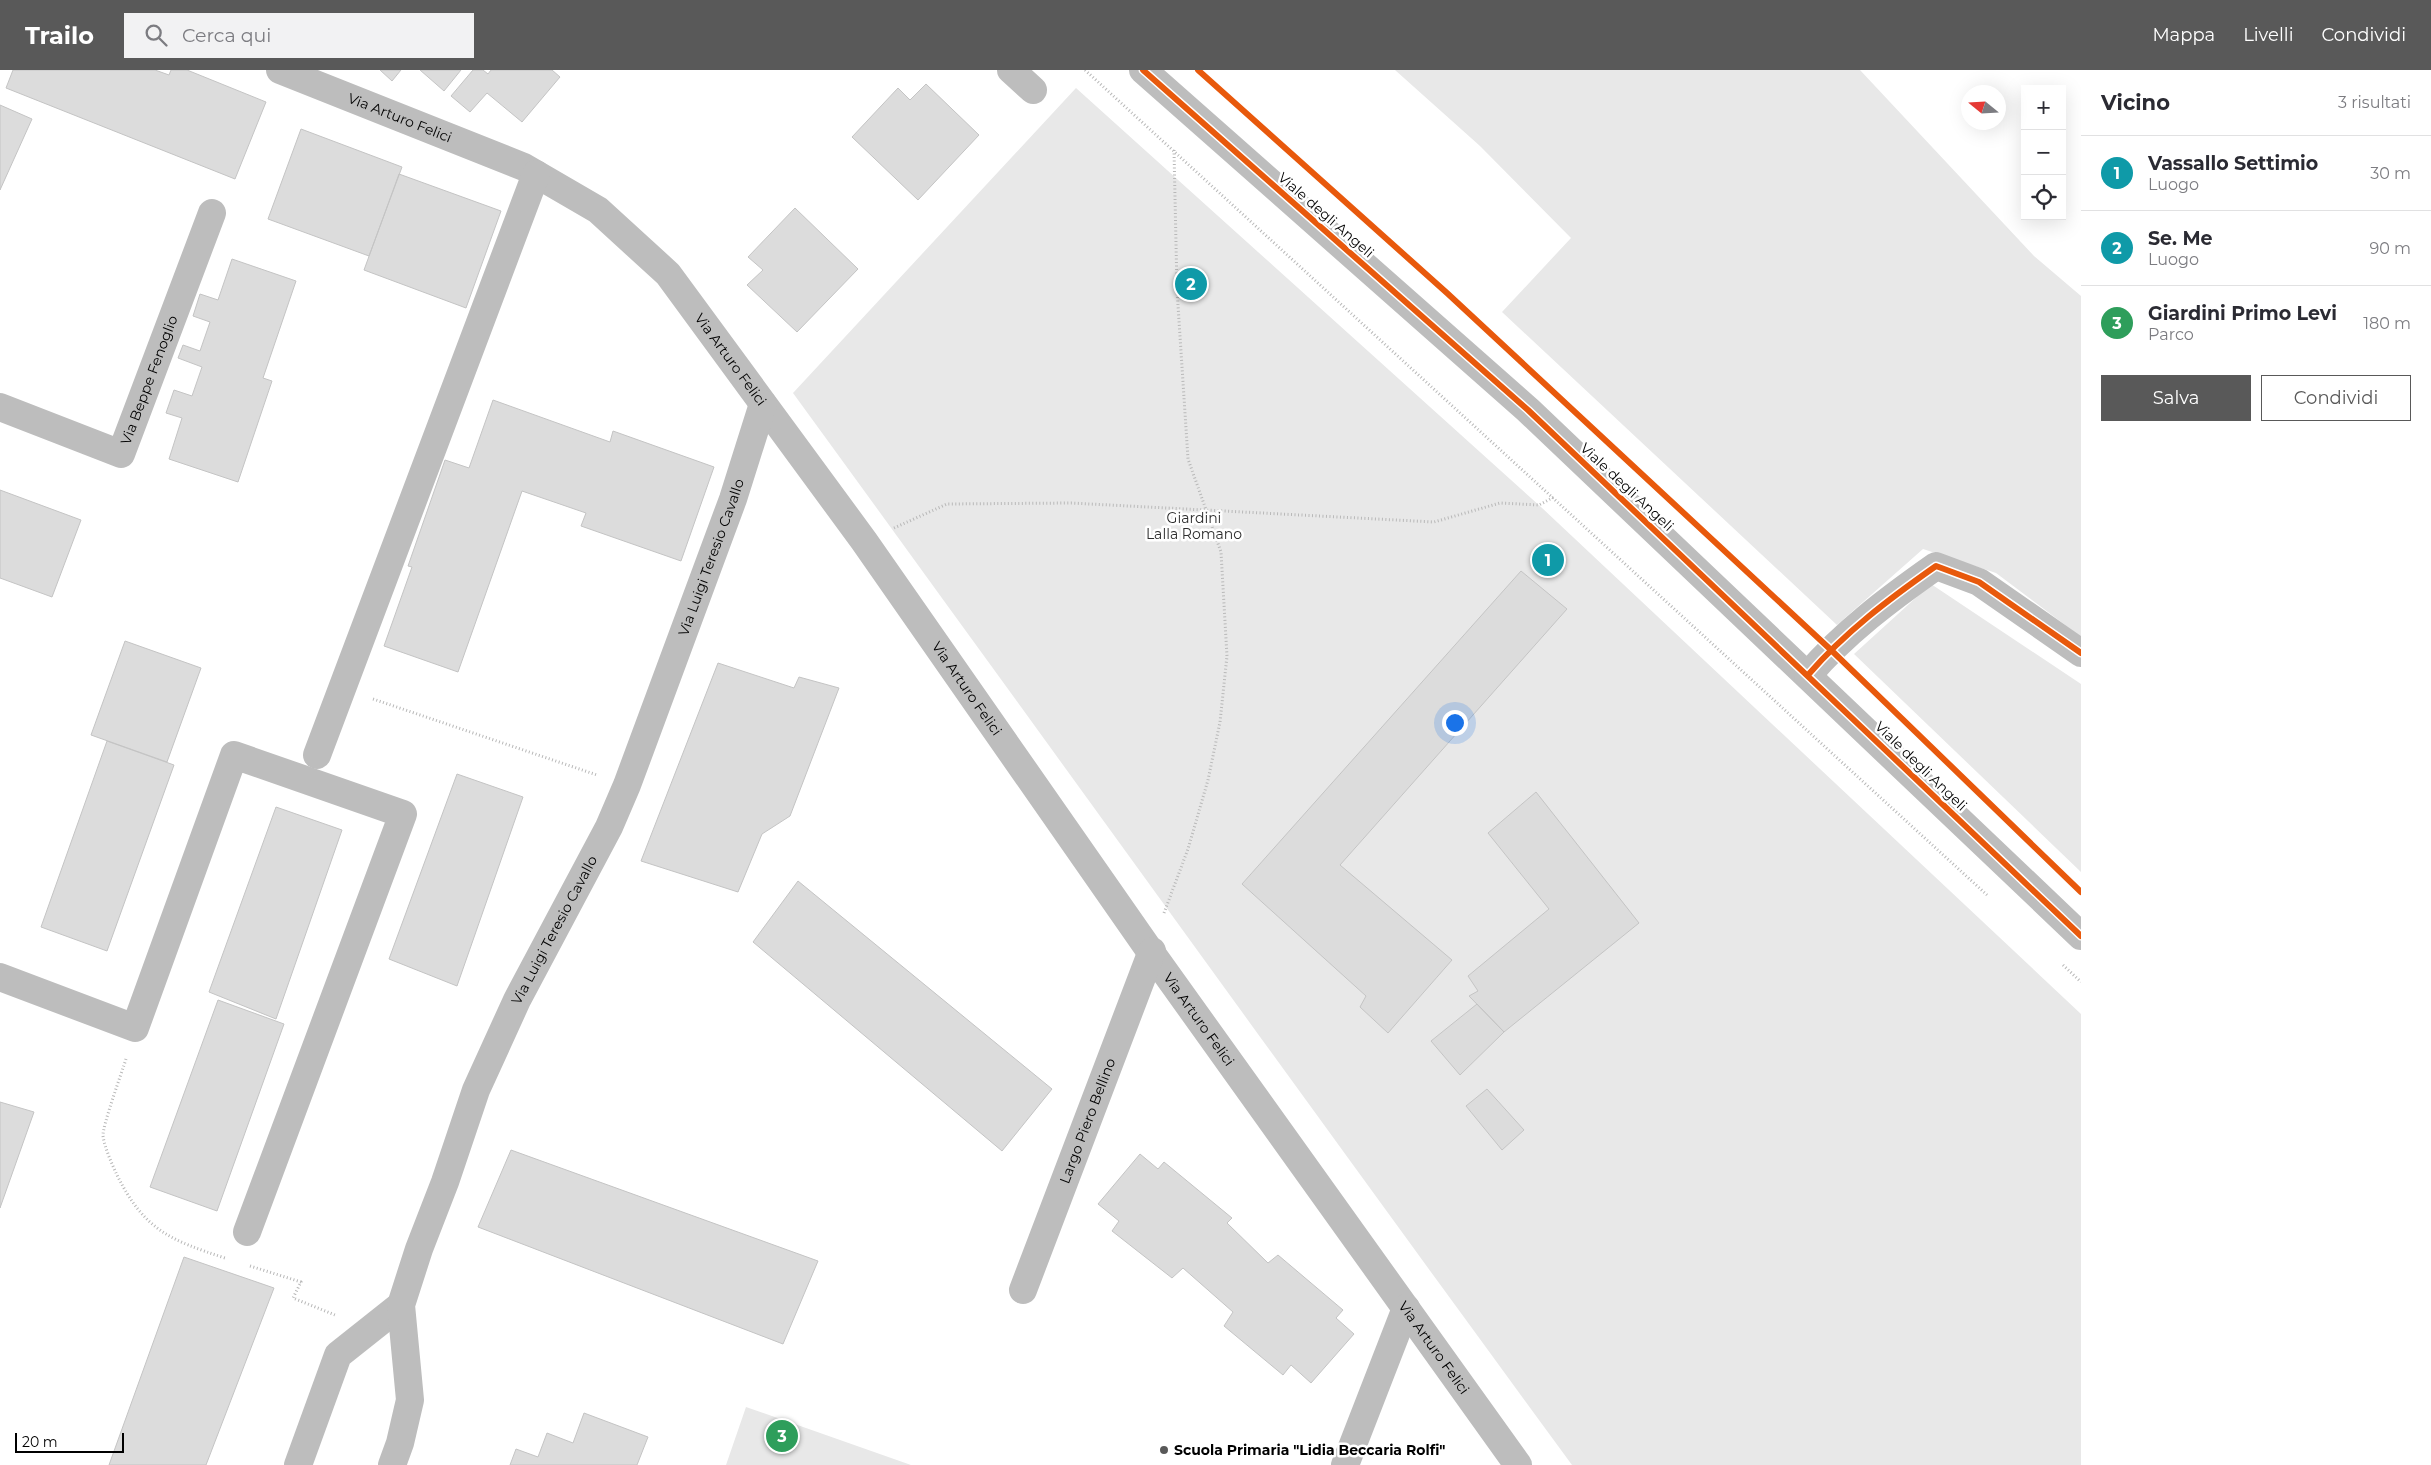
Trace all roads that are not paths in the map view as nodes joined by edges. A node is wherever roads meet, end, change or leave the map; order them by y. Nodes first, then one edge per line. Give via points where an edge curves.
1 (280, 70) edge
2 (1010, 70) edge
3 (1143, 70) edge
4 (1033, 90) dead end
5 (536, 174) junction
6 (212, 213) dead end
7 (763, 404) junction
8 (0, 407) edge
9 (2081, 653) edge
10 (1808, 675) junction
11 (317, 755) dead end
12 (2081, 936) edge
13 (1151, 951) junction
14 (0, 978) edge
15 (247, 1232) dead end
16 (1024, 1290) dead end
17 (401, 1305) junction
18 (1406, 1308) junction
19 (298, 1465) edge
20 (392, 1465) edge
21 (1345, 1465) edge
22 (1518, 1465) edge

1 - 5 street, Via Arturo Felici
2 - 4 street
3 - 10 street, Viale degli Angeli via 1528,410
5 - 7 street, Via Arturo Felici via 598,210 668,274
5 - 11 street
6 - 8 street, Via Beppe Fenoglio via 121,454
7 - 13 street, Via Arturo Felici via 864,542
7 - 17 street, Via Luigi Teresio Cavallo via 733,499 627,785 609,828 517,1000 476,1090
9 - 10 street via 1978,582 1936,566 1879,606 1830,649
10 - 12 street, Viale degli Angeli
13 - 16 street, Largo Piero Bellino
13 - 18 street, Via Arturo Felici
14 - 15 street via 136,1028 234,755 403,814
17 - 19 street via 338,1354
17 - 20 street, Via Luigi Teresio Cavallo via 410,1400
18 - 21 street
18 - 22 street, Via Arturo Felici

